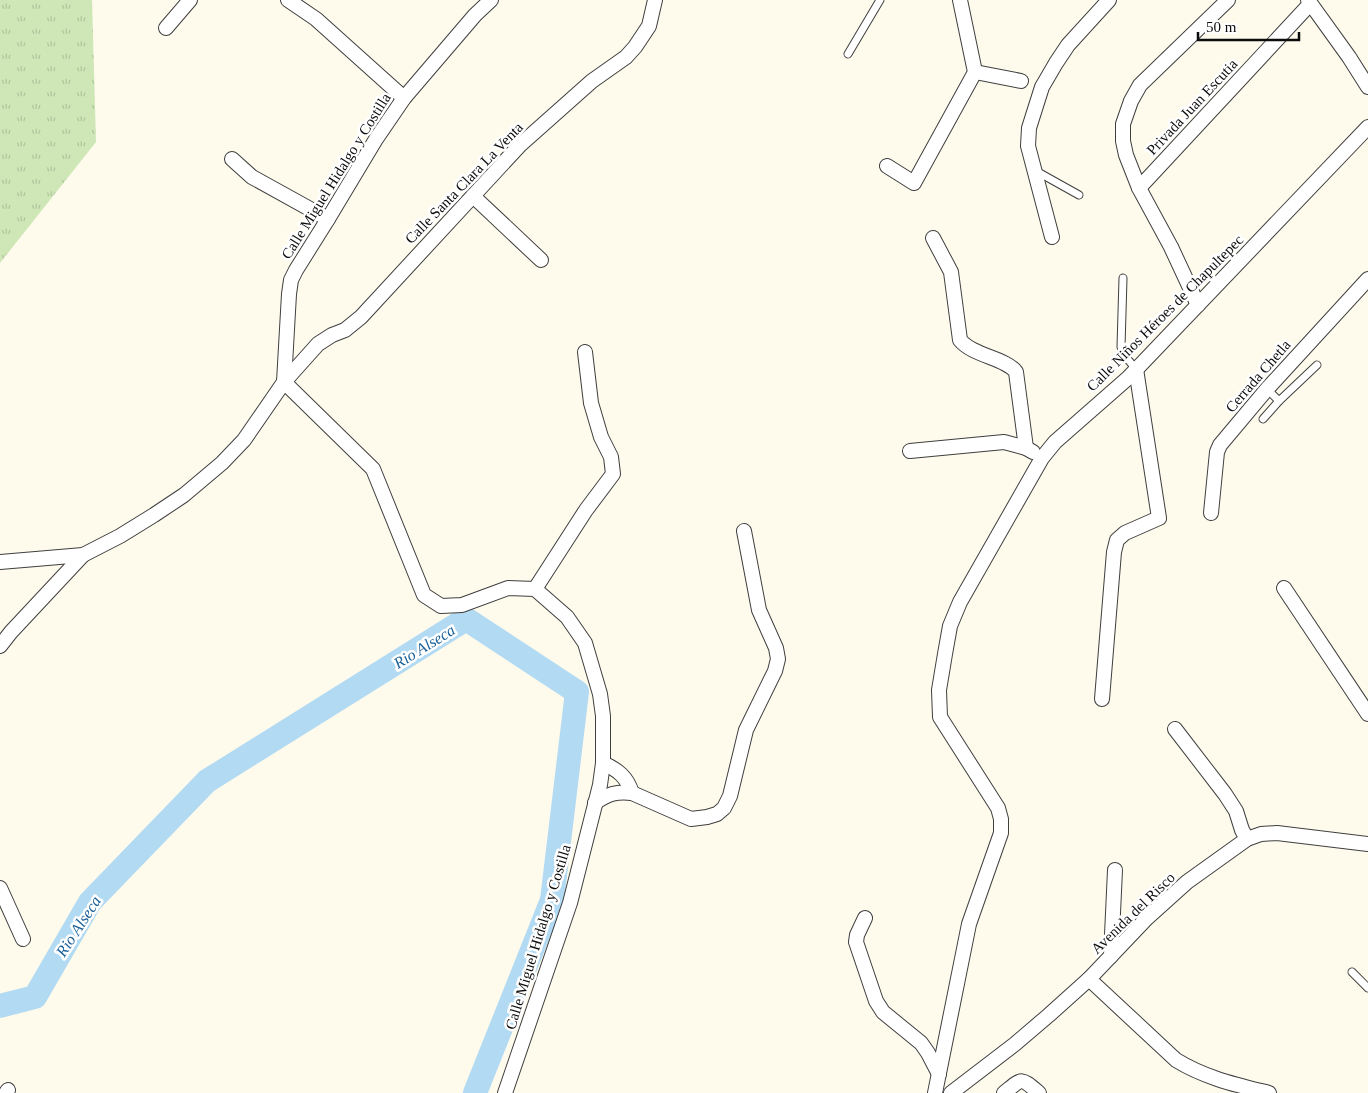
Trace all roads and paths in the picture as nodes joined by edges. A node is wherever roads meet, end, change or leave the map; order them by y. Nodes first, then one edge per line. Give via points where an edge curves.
1 (190, 0) edge
2 (288, 0) edge
3 (492, 0) edge
4 (655, 0) edge
5 (880, 0) edge
6 (960, 0) edge
7 (1109, 0) edge
8 (1228, 0) edge
9 (1309, 2) edge
10 (166, 28) dead end
11 (848, 54) dead end
12 (975, 72) junction
13 (1021, 81) dead end
14 (1368, 87) edge
15 (404, 98) junction
16 (1368, 127) edge
17 (232, 159) dead end
18 (887, 166) dead end
19 (1034, 169) junction
20 (1139, 188) junction
21 (1079, 195) dead end
22 (472, 196) junction
23 (328, 219) junction
24 (1052, 237) dead end
25 (933, 238) dead end
26 (540, 260) dead end
27 (1123, 278) dead end
28 (1368, 278) edge
29 (1198, 305) junction
30 (586, 352) dead end
31 (1317, 365) dead end
32 (1136, 369) junction
33 (284, 382) junction
34 (1267, 389) junction
35 (1279, 401) junction
36 (1262, 419) dead end
37 (1026, 448) junction
38 (910, 452) dead end
39 (1042, 458) junction
40 (1211, 513) dead end
41 (744, 531) dead end
42 (83, 555) junction
43 (0, 562) edge
44 (1284, 588) dead end
45 (535, 589) junction
46 (0, 646) edge
47 (1102, 699) dead end
48 (1368, 714) edge
49 (1175, 729) dead end
50 (603, 763) junction
51 (632, 793) junction
52 (595, 803) junction
53 (1247, 839) junction
54 (1368, 844) edge
55 (1115, 870) dead end
56 (0, 888) edge
57 (865, 918) dead end
58 (23, 939) dead end
59 (1111, 956) junction
60 (1352, 972) dead end
61 (1088, 979) junction
62 (1368, 988) edge
63 (939, 1074) junction
64 (505, 1093) edge
65 (935, 1093) edge
66 (951, 1093) edge
67 (1004, 1093) edge
68 (1039, 1093) edge
69 (1269, 1093) edge

1 - 10 street
2 - 15 street via 316,19
3 - 15 street, Calle Miguel Hidalgo y Costilla
4 - 22 street, Calle Santa Clara La Venta via 644,36 626,57 592,81 520,145
5 - 11 lane
6 - 12 street
7 - 19 street via 1068,45 1042,87 1029,128 1028,146
8 - 20 street via 1140,85 1131,101 1123,124 1123,141
9 - 14 street
9 - 20 street, Privada Juan Escutia
12 - 13 street
12 - 18 street via 914,183
15 - 23 street, Calle Miguel Hidalgo y Costilla
16 - 29 street, Calle Niños Héroes de Chapultepec
17 - 23 street via 252,178
19 - 21 lane
19 - 24 street
20 - 29 street
22 - 26 street
22 - 33 street, Calle Santa Clara La Venta via 361,317 345,330 318,344
23 - 33 street, Calle Miguel Hidalgo y Costilla via 291,280
25 - 37 street via 951,272 960,340 967,347 1016,372
27 - 32 lane via 1120,348
28 - 34 street, Cerrada Chetla
29 - 32 street, Calle Niños Héroes de Chapultepec
30 - 45 street via 591,403 611,457 613,474
31 - 35 lane
32 - 39 street, Calle Niños Héroes de Chapultepec
32 - 47 street via 1159,518 1116,540
33 - 42 street via 244,440 202,481 134,528
33 - 45 street via 373,469 424,595 441,606 462,605 508,588
34 - 35 lane
34 - 40 street, Cerrada Chetla via 1220,445
35 - 36 lane
37 - 38 street via 1004,442
37 - 39 street
39 - 63 street, Calle Niños Héroes de Chapultepec via 960,602 950,626 945,654 939,690 940,717 998,808 1001,833 969,924
41 - 51 street via 758,610 778,659 776,672 746,730 730,796 718,814 691,819
42 - 43 street
42 - 46 street
44 - 48 street
45 - 50 street, Calle Miguel Hidalgo y Costilla via 567,617 585,643 600,694
49 - 53 street via 1225,794
50 - 51 street via 623,775
50 - 52 street, Calle Miguel Hidalgo y Costilla
51 - 52 street via 613,793
52 - 64 street, Calle Miguel Hidalgo y Costilla via 570,903
53 - 54 street, Avenida del Risco via 1277,833
53 - 59 street, Avenida del Risco via 1187,882
55 - 59 street
56 - 58 street
57 - 63 street via 856,942 876,1001 883,1012 921,1043
59 - 61 street, Avenida del Risco
60 - 62 lane
61 - 66 street, Avenida del Risco via 1050,1015
61 - 69 street via 1185,1066 1214,1078
63 - 65 street, Calle Niños Héroes de Chapultepec
67 - 68 street via 1020,1080 1025,1080

